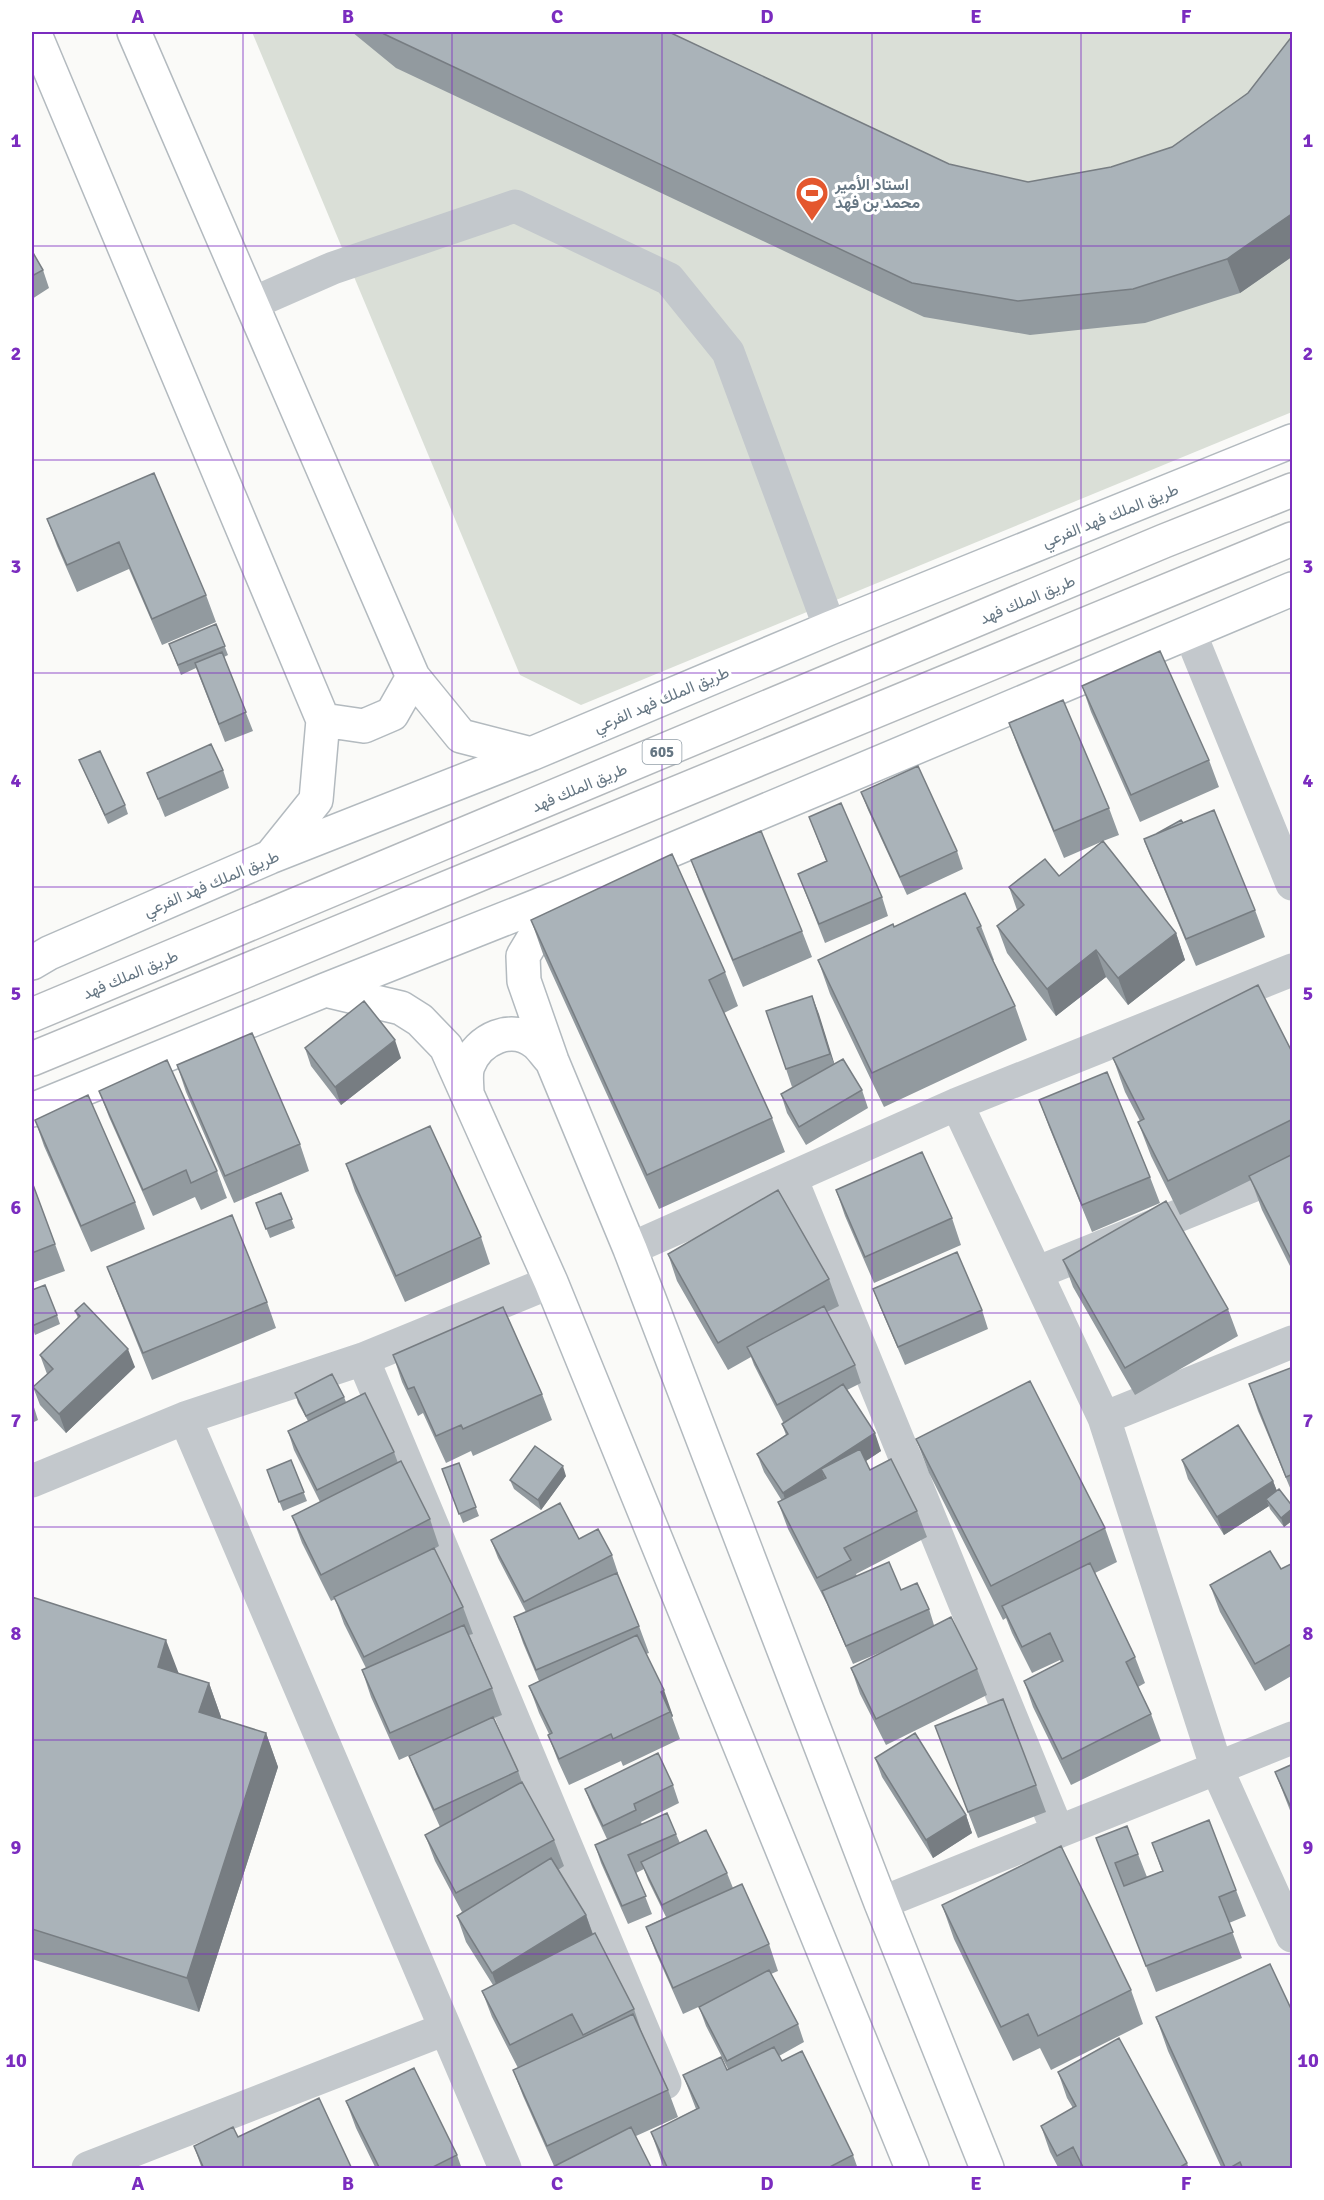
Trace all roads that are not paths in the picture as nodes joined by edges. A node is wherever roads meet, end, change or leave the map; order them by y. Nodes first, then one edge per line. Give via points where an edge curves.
1 (34, 32) edge
2 (134, 32) edge
3 (251, 304) junction
4 (1293, 441) edge
5 (1293, 490) edge
6 (1293, 539) edge
7 (1293, 589) edge
8 (830, 628) junction
9 (1190, 633) junction
10 (413, 677) junction
11 (323, 720) junction
12 (531, 754) junction
13 (270, 857) junction
14 (1293, 884) edge
15 (567, 894) junction
16 (32, 963) edge
17 (1293, 969) edge
18 (325, 990) junction
19 (32, 1015) edge
20 (32, 1059) edge
21 (552, 1061) junction
22 (467, 1094) junction
23 (957, 1104) junction
24 (32, 1110) edge
25 (1293, 1170) edge
26 (790, 1178) junction
27 (630, 1249) junction
28 (1036, 1273) junction
29 (551, 1282) junction
30 (1293, 1342) edge
31 (363, 1359) junction
32 (185, 1418) junction
33 (1104, 1418) junction
34 (32, 1481) edge
35 (1293, 1738) edge
36 (1217, 1769) junction
37 (1058, 1832) junction
38 (881, 1903) junction
39 (1293, 1936) edge
40 (445, 2029) junction
41 (665, 2083) edge
42 (88, 2169) edge
43 (505, 2169) edge
44 (912, 2169) edge
45 (987, 2169) edge

1 - 11 main road
2 - 3 main road
3 - 8 street via 333,268 514,206 669,279 728,352
3 - 10 main road
4 - 8 main road, طريق الملك فهد الفرعي
5 - 19 main road, طريق الملك فهد / 605
6 - 20 main road
7 - 9 main road
8 - 12 main road, طريق الملك فهد الفرعي
9 - 14 street
9 - 15 main road
10 - 11 main road via 392,714 364,726
10 - 12 main road via 461,736
11 - 13 main road via 316,800
12 - 13 main road, طريق الملك فهد الفرعي
13 - 16 main road, طريق الملك فهد الفرعي
15 - 18 main road
15 - 21 main road via 524,956 524,981
17 - 23 street
18 - 22 main road via 401,1008 420,1020 446,1047
18 - 24 main road
21 - 22 main road via 535,1043 520,1035 506,1034 488,1040 467,1068
21 - 27 main road
22 - 29 main road
23 - 26 street
23 - 28 street
25 - 28 street
26 - 27 street
26 - 37 street
27 - 38 main road
28 - 33 street
29 - 31 street
29 - 44 main road
30 - 33 street
31 - 32 street
31 - 41 street
32 - 34 street
32 - 40 street
33 - 36 street
35 - 36 street
36 - 37 street
36 - 39 street
37 - 38 street
38 - 45 main road
40 - 42 street
40 - 43 street

